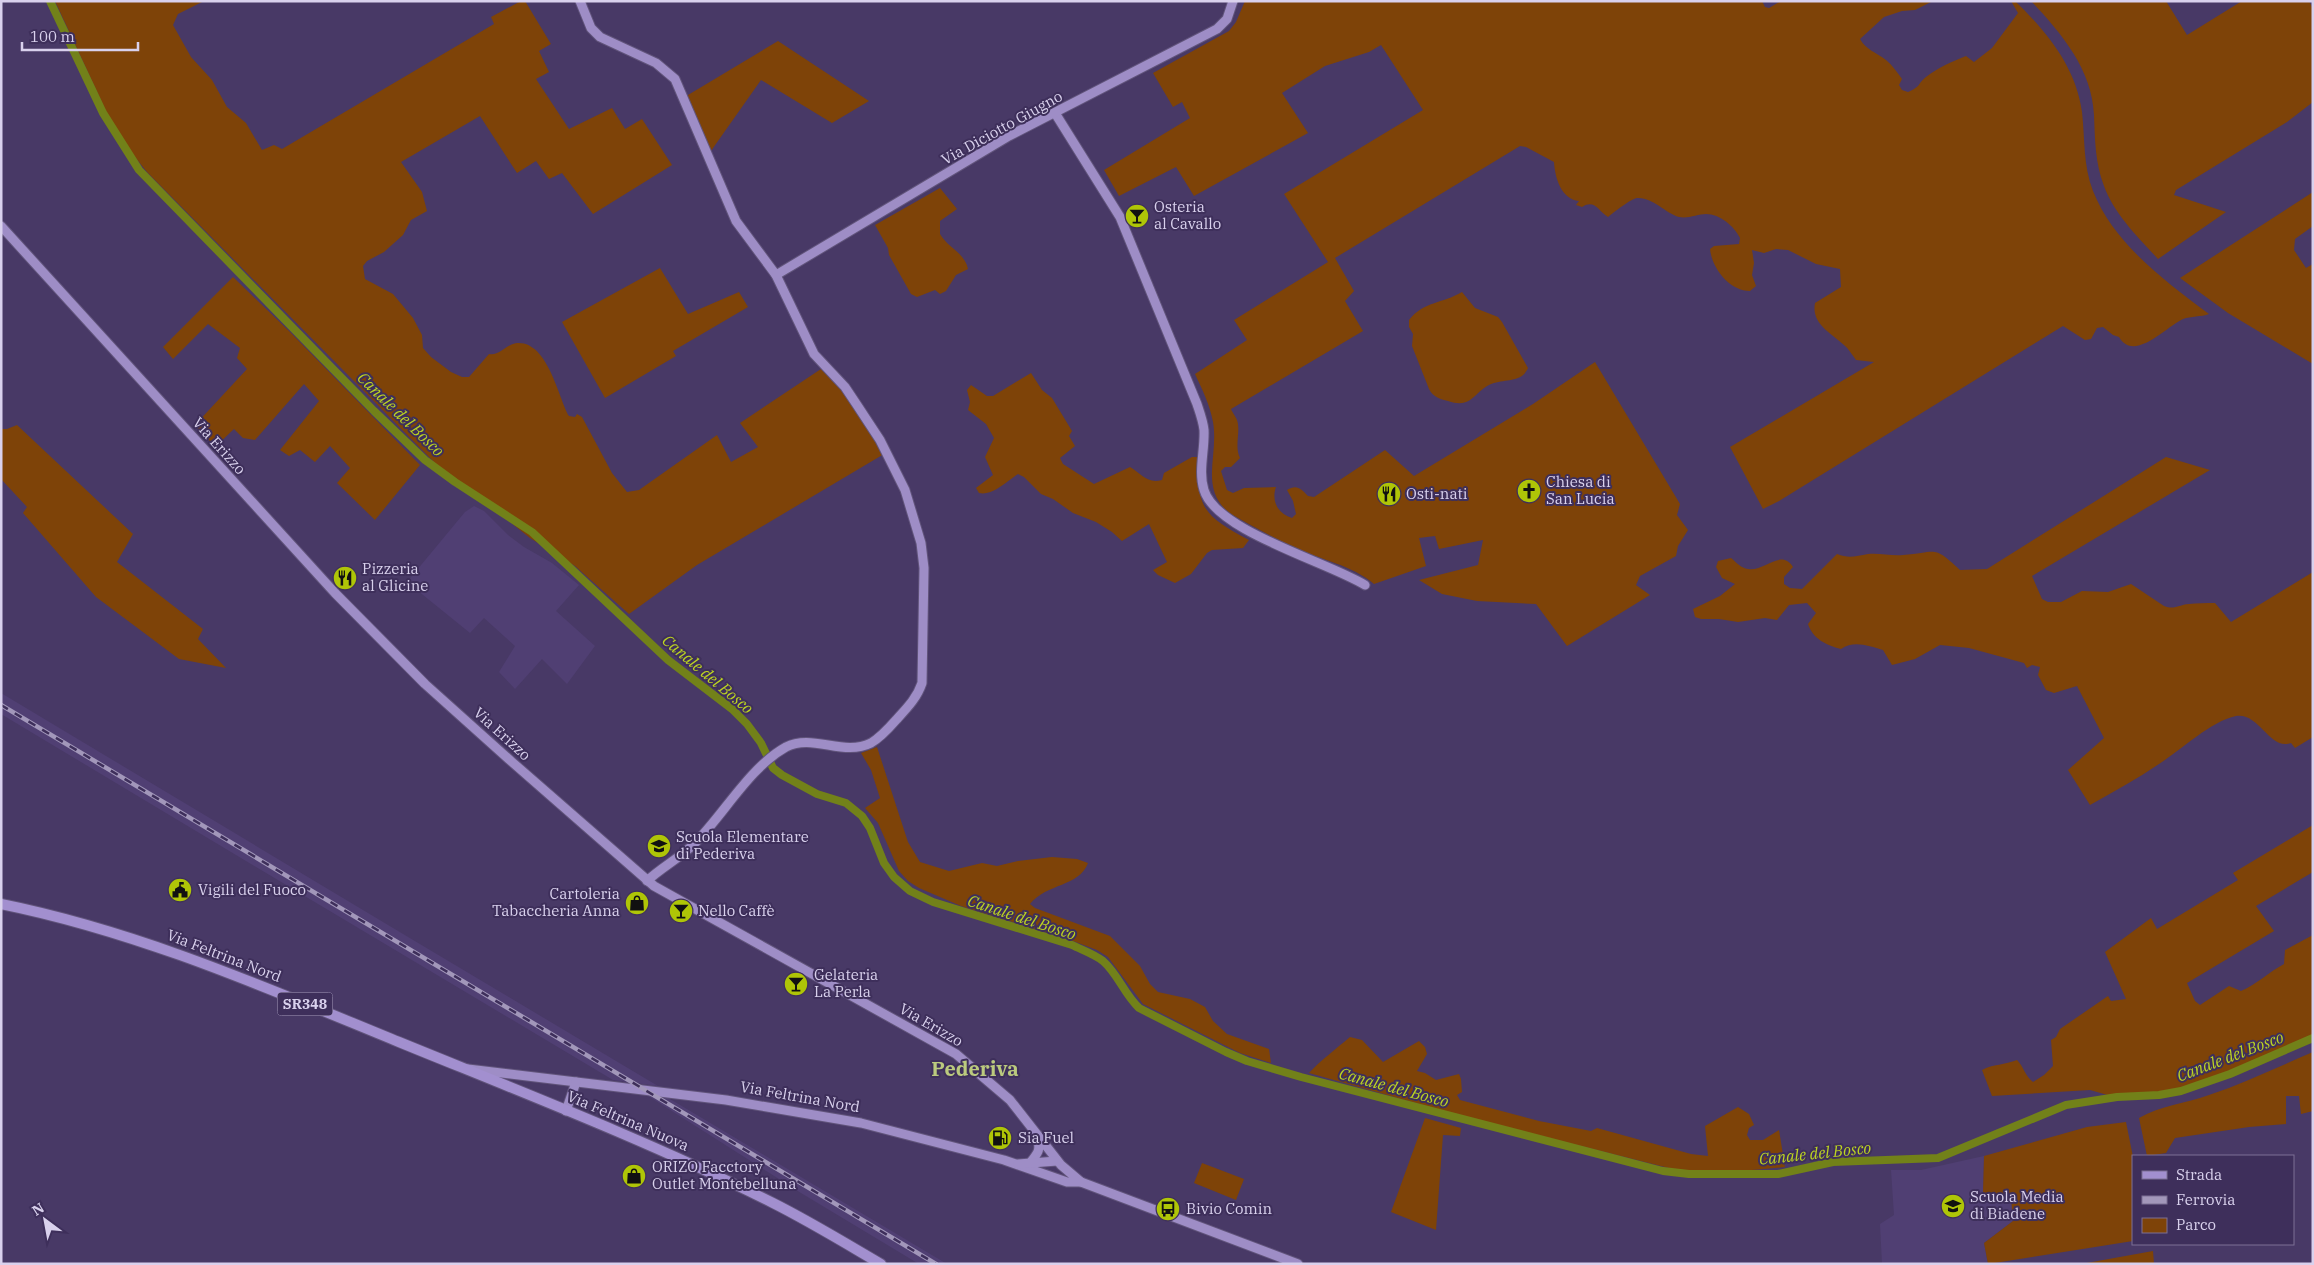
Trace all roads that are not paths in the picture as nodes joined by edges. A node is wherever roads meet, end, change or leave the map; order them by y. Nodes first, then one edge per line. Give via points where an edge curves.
1 (580, 1) edge
2 (1233, 1) edge
3 (1055, 113) junction
4 (1, 226) edge
5 (776, 275) junction
6 (1365, 585) dead end
7 (647, 881) junction
8 (1, 904) edge
9 (465, 1068) junction
10 (576, 1082) junction
11 (566, 1111) junction
12 (1032, 1128) junction
13 (1030, 1163) junction
14 (1059, 1163) junction
15 (1015, 1164) junction
16 (1047, 1176) junction
17 (1081, 1182) junction
18 (881, 1264) edge
19 (1298, 1264) edge

1 - 5 main road via 590,28 600,37 656,63 675,79 736,221
2 - 3 main road, Via Diciotto Giugno via 1227,19 1217,29
3 - 5 main road, Via Diciotto Giugno via 1009,136
3 - 6 main road via 1120,217 1197,404 1204,431 1201,478 1212,507 1299,556 1342,572
4 - 7 main road, Via Erizzo via 385,645
5 - 7 main road via 814,354 845,387 880,440 912,509 923,557 924,658 920,689 912,703 872,742 853,748 796,743 775,755 695,843
7 - 12 main road, Via Erizzo via 956,1054 1010,1100
8 - 9 main road, Via Feltrina Nord / SR348 via 132,938 234,974
9 - 10 main road, Via Feltrina Nord
9 - 11 main road, Via Feltrina Nuova / SR348
10 - 11 main road
10 - 15 main road, Via Feltrina Nord via 726,1100 861,1123
11 - 18 main road, Via Feltrina Nuova / SR348 via 664,1151 774,1204
12 - 13 main road via 1040,1145
12 - 14 main road, Via Erizzo
13 - 14 main road, Via Feltrina Nord
13 - 15 main road, Via Feltrina Nord
14 - 16 main road
14 - 17 main road, Via Erizzo
15 - 16 main road, Via Feltrina Nord
16 - 17 main road, Via Feltrina Nord
17 - 19 main road, Via Feltrina Nord

